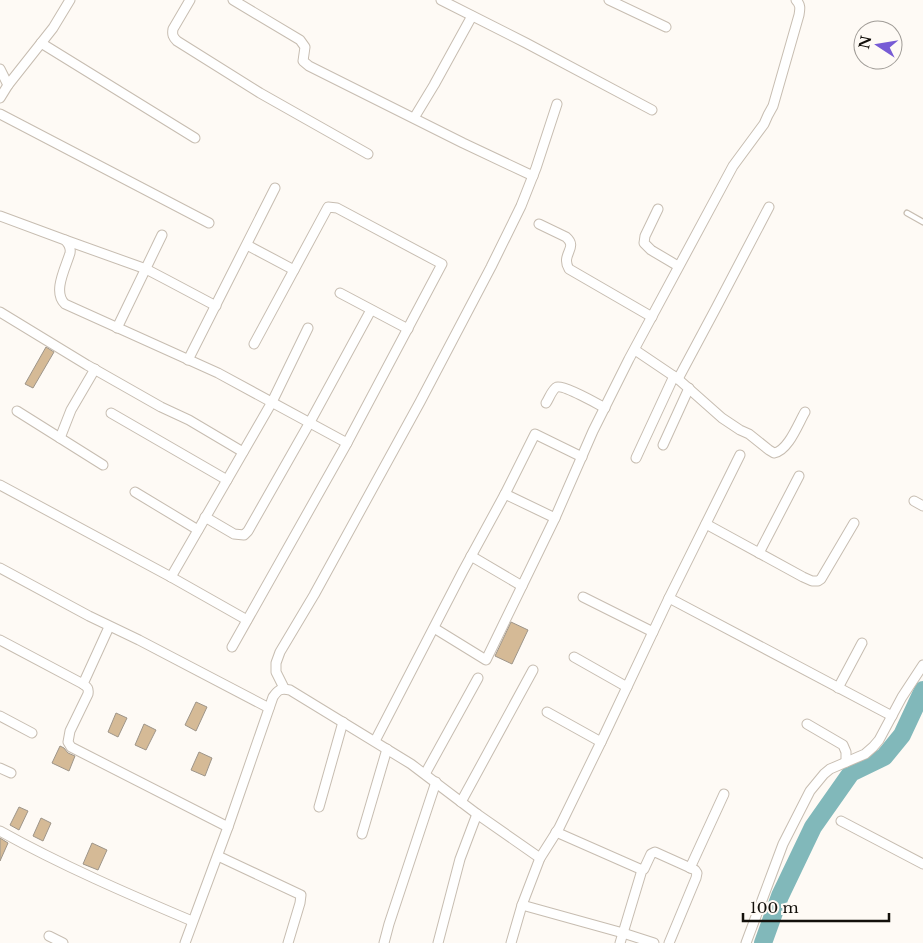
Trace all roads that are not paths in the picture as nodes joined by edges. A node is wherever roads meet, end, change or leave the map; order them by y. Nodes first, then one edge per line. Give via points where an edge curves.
1 (70, 0) edge
2 (190, 0) edge
3 (233, 0) edge
4 (441, 0) edge
5 (609, 0) edge
6 (796, 0) edge
7 (472, 16) junction
8 (666, 27) dead end
9 (41, 43) junction
10 (0, 69) edge
11 (8, 86) junction
12 (0, 98) edge
13 (557, 104) dead end
14 (652, 110) dead end
15 (0, 114) edge
16 (414, 118) junction
17 (194, 138) dead end
18 (368, 154) dead end
19 (533, 176) junction
20 (275, 188) dead end
21 (769, 206) dead end
22 (658, 209) dead end
23 (907, 213) dead end
24 (0, 216) edge
25 (923, 222) edge
26 (209, 223) dead end
27 (539, 224) dead end
28 (162, 235) dead end
29 (65, 240) junction
30 (247, 246) junction
31 (678, 266) junction
32 (146, 269) junction
33 (294, 270) junction
34 (340, 293) dead end
35 (216, 306) junction
36 (371, 310) junction
37 (0, 312) edge
38 (652, 317) junction
39 (117, 328) junction
40 (308, 328) dead end
41 (408, 329) junction
42 (254, 344) dead end
43 (634, 350) junction
44 (188, 360) junction
45 (95, 369) junction
46 (676, 377) junction
47 (689, 388) junction
48 (272, 402) junction
49 (546, 403) dead end
50 (605, 408) junction
51 (17, 411) dead end
52 (804, 412) dead end
53 (110, 413) dead end
54 (310, 422) junction
55 (60, 438) junction
56 (347, 443) junction
57 (663, 445) dead end
58 (243, 452) junction
59 (740, 455) dead end
60 (582, 457) junction
61 (636, 458) dead end
62 (103, 464) dead end
63 (799, 476) dead end
64 (227, 480) junction
65 (0, 485) edge
66 (135, 492) dead end
67 (505, 494) junction
68 (914, 501) dead end
69 (923, 506) edge
70 (205, 517) junction
71 (555, 518) junction
72 (854, 523) dead end
73 (706, 524) junction
74 (198, 530) junction
75 (759, 553) junction
76 (471, 556) junction
77 (0, 568) edge
78 (171, 577) junction
79 (522, 586) junction
80 (583, 597) dead end
81 (669, 598) junction
82 (247, 620) junction
83 (110, 627) junction
84 (434, 628) junction
85 (653, 632) junction
86 (0, 640) edge
87 (862, 643) dead end
88 (232, 647) dead end
89 (574, 657) dead end
90 (923, 665) edge
91 (533, 670) dead end
92 (478, 678) dead end
93 (82, 684) junction
94 (627, 687) junction
95 (284, 688) junction
96 (838, 688) junction
97 (269, 708) junction
98 (547, 712) dead end
99 (0, 716) edge
100 (892, 716) junction
101 (344, 722) junction
102 (806, 724) dead end
103 (32, 733) dead end
104 (375, 741) junction
105 (601, 742) junction
106 (387, 749) junction
107 (846, 762) junction
108 (0, 768) edge
109 (11, 774) dead end
110 (425, 774) junction
111 (436, 782) junction
112 (724, 794) dead end
113 (461, 802) junction
114 (319, 807) dead end
115 (477, 814) junction
116 (841, 821) dead end
117 (228, 827) junction
118 (0, 831) edge
119 (556, 832) junction
120 (362, 834) dead end
121 (218, 856) junction
122 (540, 858) junction
123 (923, 864) edge
124 (690, 868) junction
125 (642, 870) junction
126 (522, 905) junction
127 (192, 921) junction
128 (623, 933) junction
129 (49, 936) dead end
130 (64, 943) edge
131 (185, 943) edge
132 (288, 943) edge
133 (384, 943) edge
134 (438, 943) edge
135 (511, 943) edge
136 (620, 943) edge
137 (654, 943) edge
138 (669, 943) edge
139 (746, 943) edge

1 - 9 street
2 - 18 street via 173,29 173,37 177,41
3 - 16 street via 300,40 305,47 303,61 306,64
4 - 7 street
5 - 8 street
6 - 31 street via 799,15 773,106 733,166
7 - 14 street
7 - 16 street
9 - 11 street
9 - 17 street
10 - 11 street
11 - 12 street
13 - 19 street
15 - 26 street
16 - 19 street
19 - 95 street via 502,247 420,402 280,652 276,672
20 - 30 street
21 - 46 street via 696,346
22 - 31 street via 644,242
23 - 25 lane
24 - 29 street
27 - 38 street via 570,240 566,264 570,269
28 - 32 street
29 - 32 street
29 - 39 street via 70,253 59,285 60,300
30 - 33 street
30 - 35 street
31 - 38 street
32 - 35 street
32 - 39 street
33 - 41 street via 328,207 337,208 442,264
33 - 42 street
34 - 36 street
35 - 44 street
36 - 41 street
36 - 54 street
37 - 45 street
38 - 43 street
39 - 44 street
40 - 48 street
41 - 56 street
43 - 46 street
43 - 50 street
44 - 48 street
45 - 55 street via 71,410
45 - 58 street
46 - 47 street
46 - 61 street
47 - 52 street via 718,414 774,452 787,444
47 - 57 street
48 - 54 street
48 - 58 street
49 - 50 street via 559,386
50 - 60 street
51 - 55 street
53 - 64 street
54 - 56 street
54 - 70 street via 244,535 234,534
55 - 62 street
56 - 82 street
58 - 64 street
59 - 73 street
60 - 67 street via 535,434
60 - 71 street
63 - 75 street
64 - 70 street
65 - 78 street
66 - 74 street
67 - 71 street
67 - 76 street
68 - 69 street
70 - 74 street
71 - 79 street
72 - 75 street via 818,582
73 - 75 street
73 - 81 street
74 - 78 street
76 - 79 street
76 - 84 street
77 - 83 street
78 - 82 street
79 - 84 street via 486,660
80 - 85 street
81 - 85 street
81 - 96 street
82 - 88 street
83 - 93 street
83 - 97 street
84 - 104 street
85 - 94 street
86 - 93 street
87 - 96 street
89 - 94 street
90 - 100 street
91 - 113 street
92 - 110 street
93 - 117 street via 89,690 70,731 68,742 71,747
94 - 105 street
95 - 97 street via 277,690
95 - 101 street
96 - 100 street
97 - 117 street
98 - 105 street
99 - 103 street
100 - 107 street via 873,747
101 - 104 street
101 - 114 street
102 - 107 street via 843,745
104 - 106 street
105 - 119 street
106 - 110 street
106 - 120 street
107 - 139 street via 830,769 810,791 783,844
108 - 109 street
110 - 111 street
111 - 113 street
111 - 133 street
112 - 124 street
113 - 115 street
115 - 122 street
115 - 134 street via 460,858
116 - 123 street
117 - 121 street
118 - 127 street
119 - 122 street
119 - 125 street
121 - 127 street
121 - 132 street via 301,895
122 - 126 street
124 - 125 street via 655,852
124 - 138 street via 697,873 696,878
125 - 128 street
126 - 128 street
126 - 135 street
127 - 131 street
128 - 136 street
128 - 137 street
129 - 130 street

